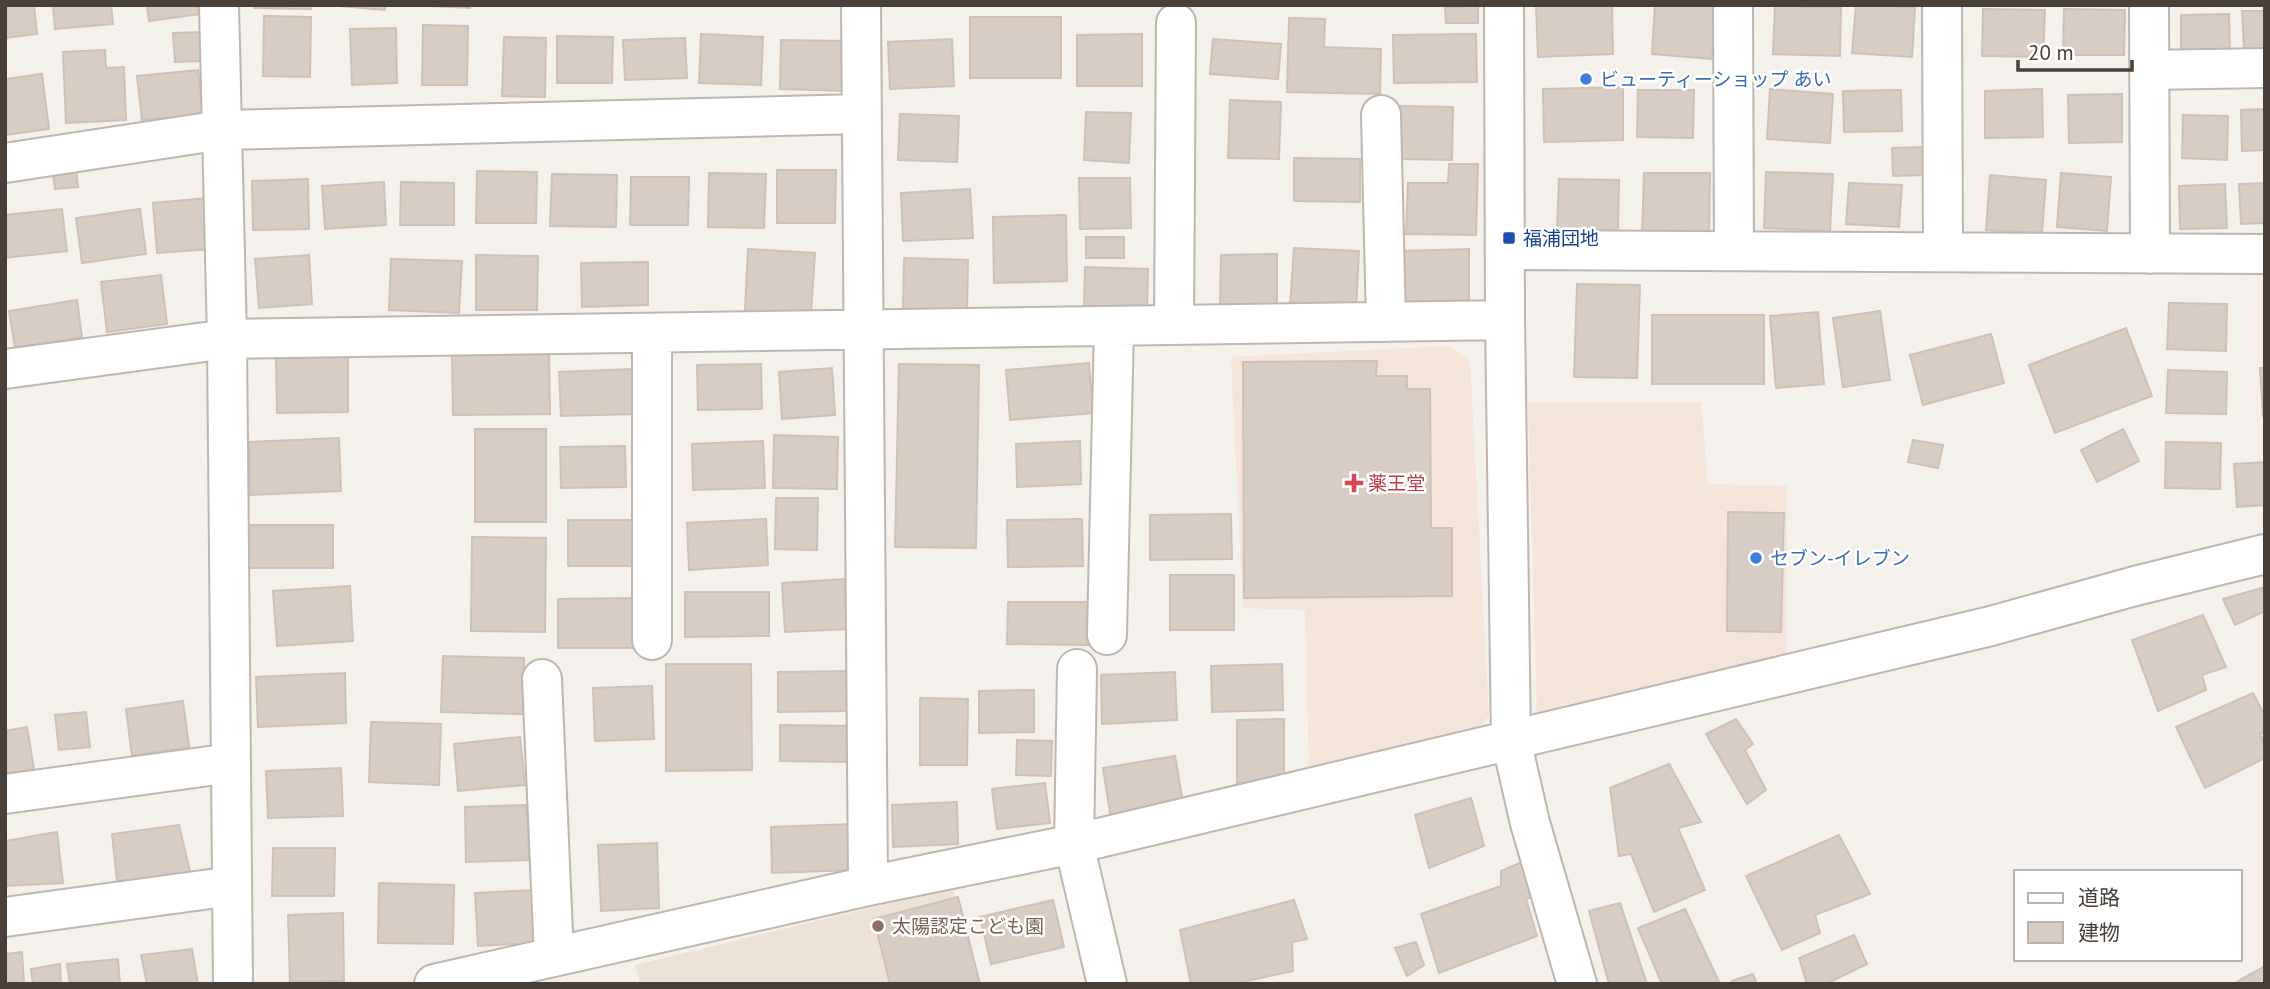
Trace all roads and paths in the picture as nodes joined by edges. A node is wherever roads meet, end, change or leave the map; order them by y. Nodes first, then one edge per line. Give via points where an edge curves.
1 (219, 5) edge
2 (861, 5) edge
3 (1504, 5) edge
4 (1733, 5) edge
5 (1942, 5) edge
6 (2150, 5) edge
7 (1176, 23) dead end
8 (2265, 68) edge
9 (2150, 71) junction
10 (861, 114) junction
11 (1381, 115) dead end
12 (222, 130) junction
13 (5, 163) edge
14 (1505, 250) junction
15 (1734, 251) junction
16 (1943, 253) junction
17 (2150, 254) junction
18 (2265, 254) edge
19 (1505, 320) junction
20 (1386, 321) junction
21 (1174, 325) junction
22 (1114, 326) junction
23 (863, 330) junction
24 (652, 333) junction
25 (227, 339) junction
26 (5, 369) edge
27 (2265, 554) edge
28 (1107, 635) dead end
29 (652, 640) dead end
30 (1077, 669) dead end
31 (542, 679) dead end
32 (1511, 740) junction
33 (231, 763) junction
34 (5, 794) edge
35 (1074, 844) junction
36 (232, 886) junction
37 (868, 886) junction
38 (5, 917) edge
39 (554, 957) junction
40 (233, 984) edge
41 (434, 984) edge
42 (1107, 984) edge
43 (1577, 984) edge

1 - 12 street
2 - 10 street
3 - 14 street
4 - 15 street
5 - 16 street
6 - 9 street
7 - 21 street
8 - 9 street
9 - 17 street
10 - 12 street
10 - 23 street
11 - 20 street
12 - 13 street
12 - 25 street
14 - 15 street
14 - 19 street
15 - 16 street
16 - 17 street
17 - 18 street
19 - 20 street
19 - 32 street
20 - 21 street
21 - 22 street
22 - 23 street
22 - 28 street
23 - 24 street
23 - 37 street
24 - 25 street
24 - 29 street
25 - 26 street
25 - 33 street
27 - 32 street via 1991,626
30 - 35 street
31 - 39 street
32 - 35 street
32 - 43 street
33 - 34 street
33 - 36 street
35 - 37 street
35 - 42 street
36 - 38 street
36 - 40 street
37 - 39 street
39 - 41 street

